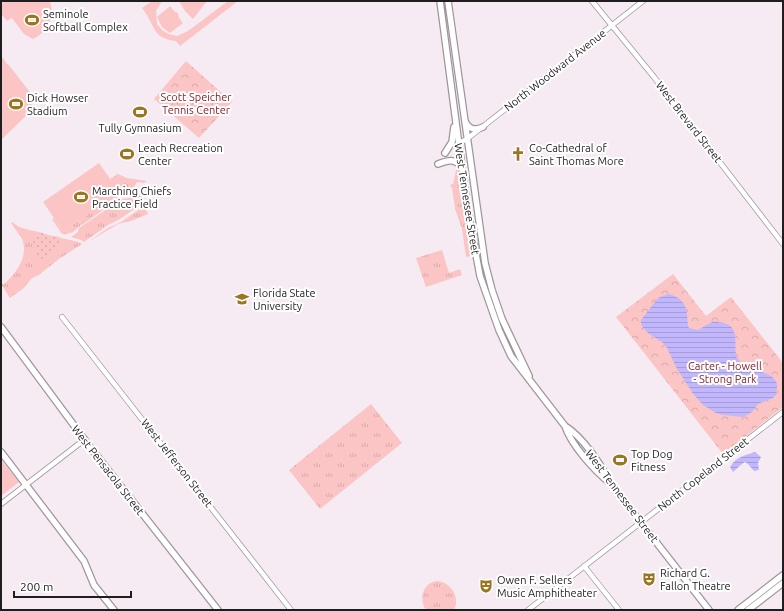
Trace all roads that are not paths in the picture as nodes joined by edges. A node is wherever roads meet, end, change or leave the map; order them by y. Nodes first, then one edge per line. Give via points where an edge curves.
1 (440, 1) edge
2 (448, 1) edge
3 (592, 1) edge
4 (643, 1) edge
5 (613, 25) junction
6 (456, 117) junction
7 (464, 119) junction
8 (483, 127) junction
9 (467, 139) junction
10 (459, 145) junction
11 (445, 153) dead end
12 (438, 164) dead end
13 (462, 169) junction
14 (783, 244) edge
15 (62, 317) dead end
16 (1, 327) edge
17 (533, 384) junction
18 (783, 412) edge
19 (84, 440) junction
20 (1, 452) edge
21 (26, 485) junction
22 (1, 504) edge
23 (641, 523) junction
24 (584, 566) junction
25 (783, 575) edge
26 (783, 583) edge
27 (114, 610) edge
28 (218, 610) edge
29 (291, 610) edge
30 (528, 610) edge
31 (619, 610) edge
32 (709, 610) edge
33 (738, 610) edge
34 (748, 610) edge

1 - 6 main road, West Tennessee Street
2 - 7 main road, West Tennessee Street
3 - 5 street, West Brevard Street
4 - 5 street, North Woodward Avenue
5 - 8 street, North Woodward Avenue
5 - 14 street, West Brevard Street
6 - 10 main road, West Tennessee Street
6 - 11 main road via 453,140
7 - 8 main road via 470,128
7 - 9 main road, West Tennessee Street
8 - 9 street, North Woodward Avenue
9 - 10 street, North Woodward Avenue
9 - 17 main road, West Tennessee Street via 481,242 490,283 502,319
10 - 13 main road, West Tennessee Street
12 - 13 main road via 454,160
13 - 17 main road, West Tennessee Street via 476,255 489,303 508,350
15 - 29 street, West Jefferson Street
16 - 19 main road, West Pensacola Street
17 - 23 main road, West Tennessee Street via 565,426 574,431
18 - 23 street, North Copeland Street
19 - 21 street
19 - 28 main road, West Pensacola Street
20 - 21 main road
21 - 22 street
21 - 27 main road via 84,561 93,583
23 - 24 street, North Copeland Street
23 - 32 main road, West Tennessee Street
24 - 30 street, North Copeland Street
24 - 31 street
25 - 33 main road
26 - 34 main road

